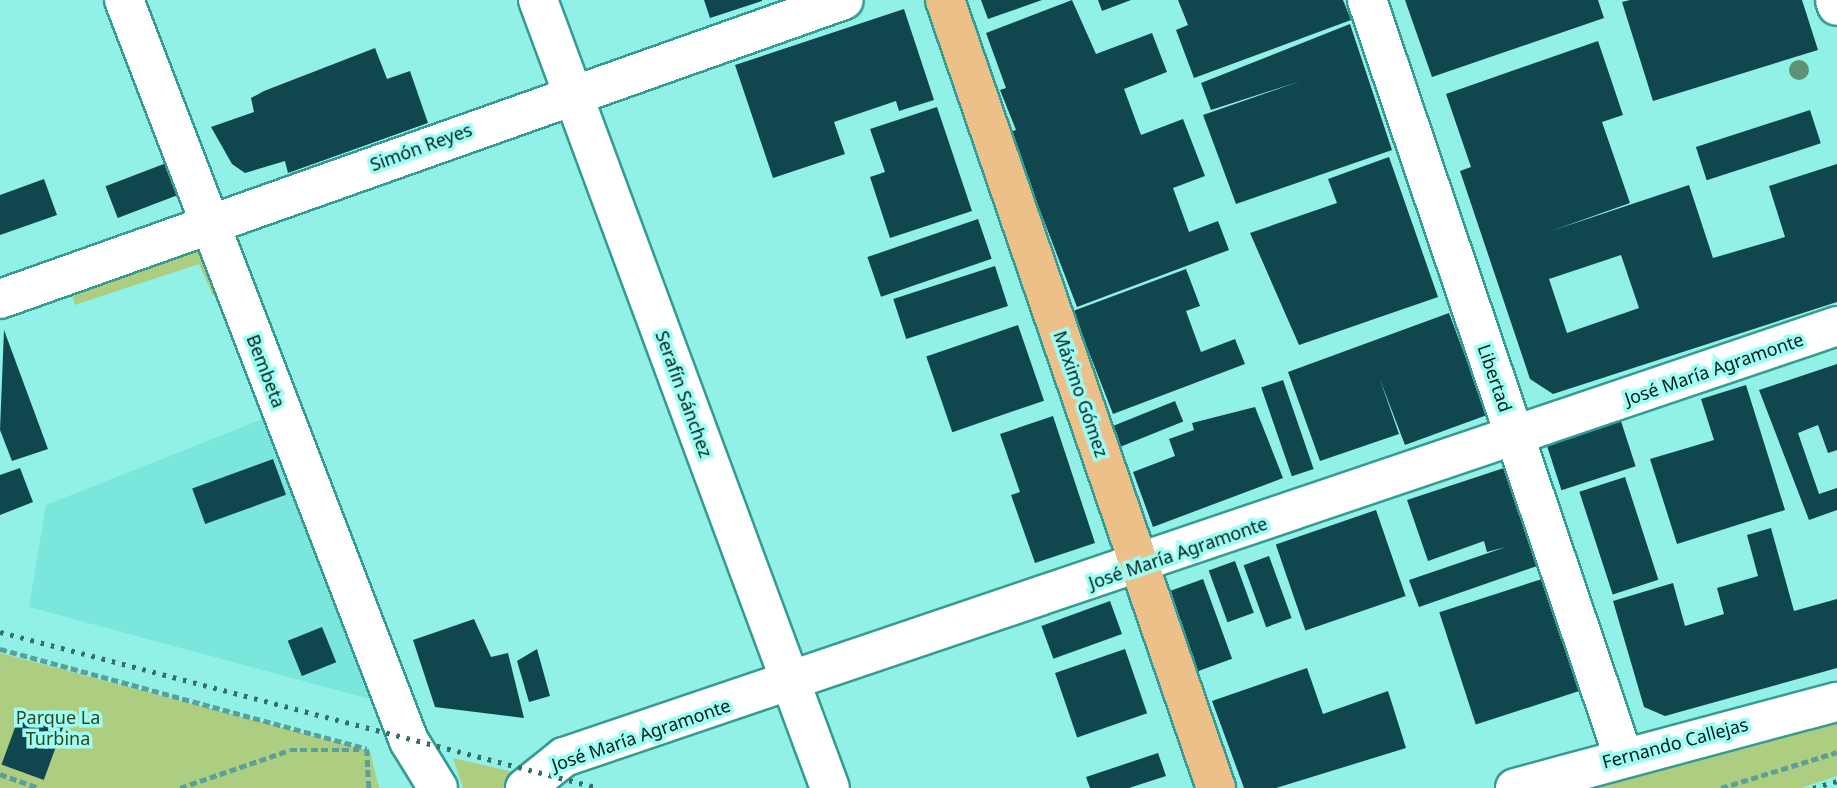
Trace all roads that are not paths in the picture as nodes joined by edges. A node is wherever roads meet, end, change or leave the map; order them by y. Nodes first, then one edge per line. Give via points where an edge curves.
1 (124, 0) edge
2 (538, 0) edge
3 (844, 0) edge
4 (945, 0) edge
5 (1367, 0) edge
6 (1835, 0) edge
7 (1837, 5) edge
8 (572, 94) junction
9 (209, 223) junction
10 (0, 299) edge
11 (1837, 326) edge
12 (1515, 437) junction
13 (1141, 565) junction
14 (792, 683) junction
15 (1837, 702) edge
16 (1623, 756) junction
17 (411, 762) edge
18 (438, 788) edge
19 (525, 788) edge
20 (830, 788) edge
21 (1216, 788) edge
22 (1515, 788) edge

1 - 9 street, Bembeta
2 - 8 street, Serafín Sánchez
3 - 8 street, Simón Reyes
4 - 13 main road, Máximo Gómez
5 - 12 street, Libertad
6 - 7 street
8 - 9 street, Simón Reyes
8 - 14 street, Serafín Sánchez
9 - 10 street, Simón Reyes
9 - 17 street, Bembeta
11 - 12 street, José María Agramonte
12 - 13 street, José María Agramonte
12 - 16 street, Libertad
13 - 14 street, José María Agramonte
13 - 21 main road, Máximo Gómez
14 - 19 street, José María Agramonte via 564,757 538,772
14 - 20 street, Serafín Sánchez
15 - 16 street, Fernando Callejas
16 - 22 street, Fernando Callejas
17 - 18 street, Bembeta

